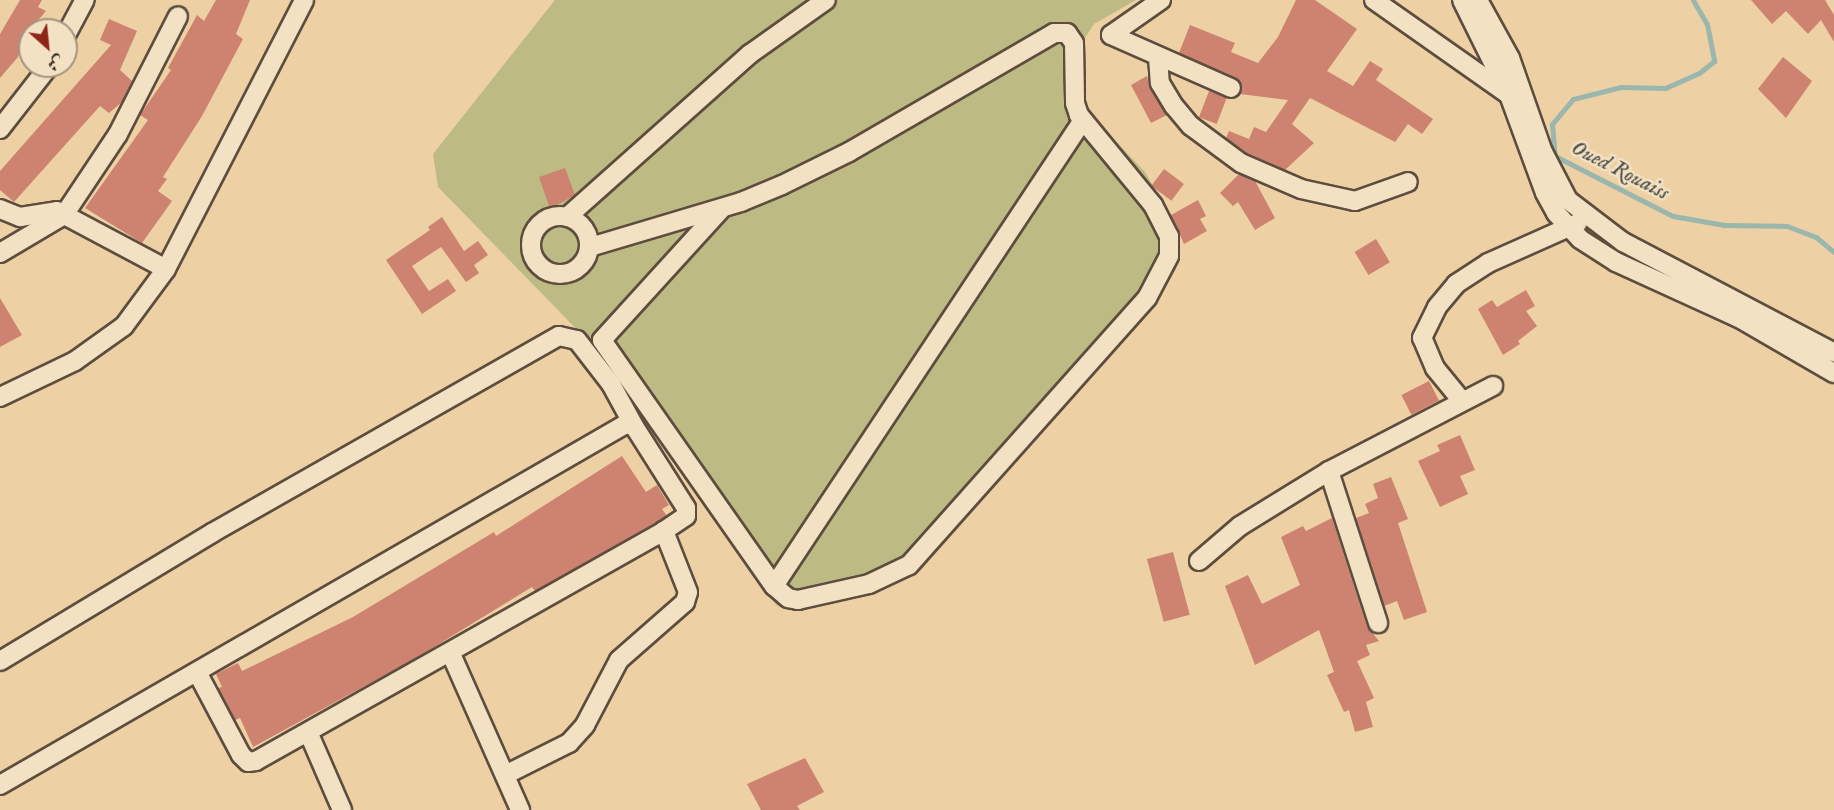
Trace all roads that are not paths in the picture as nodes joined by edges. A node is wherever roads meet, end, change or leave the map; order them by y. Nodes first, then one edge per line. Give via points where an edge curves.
1 (85, 0) edge
2 (304, 0) edge
3 (826, 0) edge
4 (1161, 0) edge
5 (1374, 0) edge
6 (1462, 0) edge
7 (1478, 0) edge
8 (178, 16) dead end
9 (75, 18) edge
10 (1158, 57) junction
11 (40, 78) edge
12 (1231, 88) dead end
13 (1509, 95) junction
14 (1083, 120) junction
15 (0, 129) edge
16 (1408, 182) dead end
17 (0, 209) edge
18 (721, 209) junction
19 (64, 215) junction
20 (567, 217) junction
21 (1588, 217) junction
22 (1569, 228) junction
23 (590, 247) junction
24 (0, 253) edge
25 (166, 269) junction
26 (1834, 353) edge
27 (1834, 373) edge
28 (1493, 386) dead end
29 (0, 397) edge
30 (1462, 402) junction
31 (634, 426) junction
32 (1329, 471) junction
33 (664, 531) junction
34 (1199, 561) dead end
35 (774, 586) junction
36 (1378, 623) dead end
37 (451, 654) junction
38 (0, 661) edge
39 (197, 672) junction
40 (309, 734) junction
41 (505, 775) junction
42 (0, 785) edge
43 (342, 810) edge
44 (520, 810) edge

1 - 9 street
2 - 25 street
3 - 20 street via 750,54
4 - 10 street via 1111,35
5 - 13 street
6 - 13 street
7 - 21 street via 1510,57 1554,177 1568,200
8 - 19 street via 118,134
10 - 12 street
10 - 16 street via 1160,83 1174,106 1191,126 1241,164 1333,199 1355,201
11 - 15 street
13 - 22 street via 1529,159 1556,213
14 - 18 street via 1075,103 1074,43 1067,33 1054,33 849,152
14 - 35 street
14 - 35 street via 1153,205 1169,236 1170,256 1147,298 909,566 869,584 798,600 788,598
17 - 19 street via 20,218 42,211
18 - 23 street
18 - 35 street via 602,340
19 - 24 street
19 - 25 street
20 - 23 street via 585,231
20 - 23 street via 552,217 535,228 530,246 537,265 555,274 567,274 584,262
21 - 22 street
21 - 26 street via 1623,243
22 - 27 street via 1602,254 1730,314
22 - 30 street via 1529,242 1488,263 1456,284 1437,307 1422,338 1435,368
25 - 29 street via 124,326 103,344
28 - 30 street
30 - 32 street
31 - 33 street via 686,508 686,516
31 - 38 street via 611,384 577,340 559,336 212,533
31 - 39 street via 626,424
32 - 34 street via 1240,526
32 - 36 street
33 - 37 street
33 - 41 street via 688,592 685,602 619,660 585,725 569,744
37 - 40 street
37 - 41 street
39 - 40 street via 248,762
39 - 42 street
40 - 43 street
41 - 44 street

